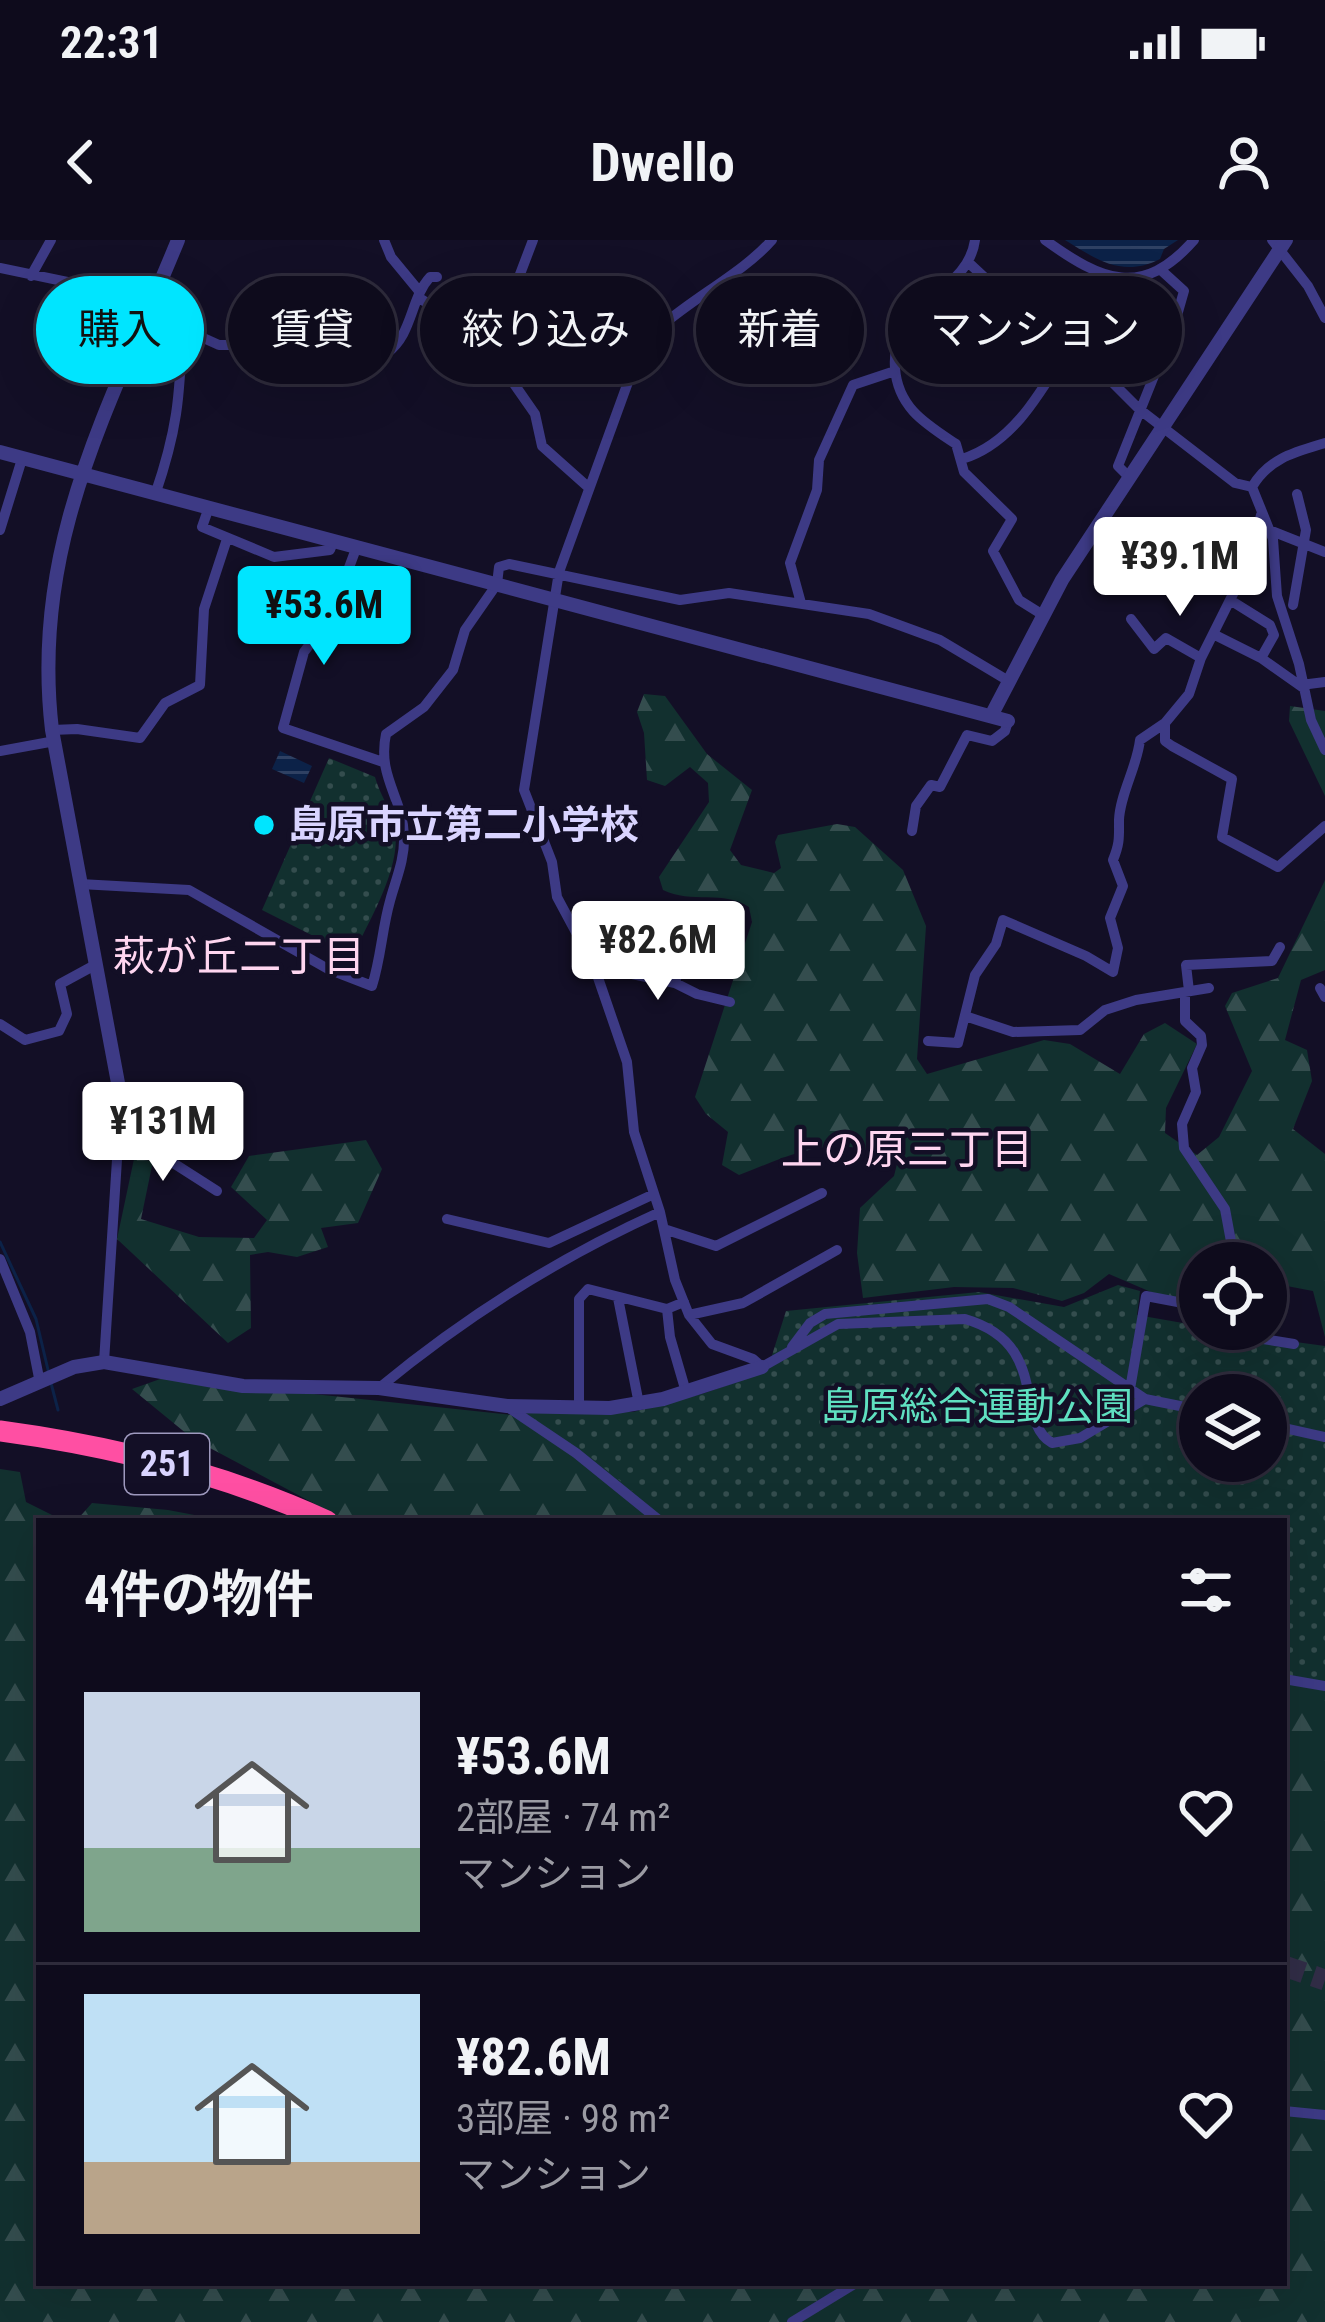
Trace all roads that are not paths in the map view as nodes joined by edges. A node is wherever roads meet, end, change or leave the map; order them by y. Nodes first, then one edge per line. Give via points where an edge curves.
1 (51, 240) edge
2 (178, 240) edge
3 (384, 240) edge
4 (533, 240) edge
5 (772, 240) edge
6 (975, 240) edge
7 (1045, 240) edge
8 (1194, 240) edge
9 (1279, 244) edge
10 (970, 264) junction
11 (0, 268) edge
12 (1162, 272) junction
13 (31, 276) junction
14 (163, 276) edge
15 (518, 276) edge
16 (956, 276) edge
17 (982, 276) edge
18 (36, 277) edge
19 (419, 294) joint
20 (1325, 318) edge
21 (204, 339) edge
22 (888, 373) edge
23 (118, 384) edge
24 (181, 384) edge
25 (516, 384) edge
26 (899, 384) edge
27 (1043, 384) edge
28 (1114, 384) edge
29 (1139, 410) junction
30 (1163, 428) junction
31 (1325, 443) edge
32 (0, 452) edge
33 (22, 458) junction
34 (962, 458) junction
35 (80, 474) junction
36 (1130, 478) junction
37 (588, 487) junction
38 (1252, 487) junction
39 (1298, 494) dead end
40 (155, 495) junction
41 (208, 510) junction
42 (1261, 515) junction
43 (0, 530) edge
44 (1269, 530) junction
45 (227, 539) junction
46 (334, 540) junction
47 (1304, 544) junction
48 (357, 546) junction
49 (1325, 552) edge
50 (559, 572) junction
51 (497, 584) junction
52 (555, 599) junction
53 (1230, 599) junction
54 (801, 603) junction
55 (1293, 604) dead end
56 (1043, 615) junction
57 (1131, 619) dead end
58 (1213, 634) junction
59 (1202, 658) junction
60 (1261, 658) junction
61 (1007, 680) junction
62 (1325, 682) edge
63 (1302, 686) junction
64 (991, 716) junction
65 (1008, 721) joint
66 (1165, 723) junction
67 (54, 736) junction
68 (1325, 750) edge
69 (0, 751) edge
70 (383, 762) junction
71 (1325, 826) edge
72 (912, 831) dead end
73 (80, 884) junction
74 (706, 916) dead end
75 (1280, 947) dead end
76 (95, 965) junction
77 (594, 966) junction
78 (675, 983) junction
79 (1209, 988) dead end
80 (1187, 992) junction
81 (730, 1002) dead end
82 (964, 1016) junction
83 (0, 1024) edge
84 (928, 1041) dead end
85 (118, 1144) junction
86 (217, 1191) dead end
87 (822, 1193) dead end
88 (654, 1194) junction
89 (660, 1212) junction
90 (447, 1219) dead end
91 (664, 1229) junction
92 (1231, 1242) edge
93 (837, 1250) dead end
94 (0, 1259) edge
95 (618, 1298) junction
96 (684, 1301) junction
97 (1179, 1305) edge
98 (667, 1309) junction
99 (689, 1315) junction
100 (1287, 1343) edge
101 (1294, 1344) dead end
102 (787, 1354) junction
103 (104, 1362) junction
104 (762, 1367) junction
105 (47, 1380) junction
106 (379, 1388) junction
107 (1130, 1389) junction
108 (686, 1392) junction
109 (0, 1399) edge
110 (1144, 1399) junction
111 (639, 1404) junction
112 (507, 1406) junction
113 (1179, 1406) edge
114 (579, 1409) junction
115 (1287, 1429) edge
116 (0, 1431) edge
117 (1325, 1437) edge
118 (319, 1518) edge
119 (656, 1518) edge
120 (1287, 1680) edge
121 (1325, 1686) edge
122 (1287, 2111) edge
123 (1325, 2115) edge
124 (851, 2286) edge
125 (791, 2322) edge

1 - 13 street
2 - 14 street
3 - 19 street
4 - 15 street
5 - 37 street via 648,338
6 - 10 street
7 - 12 street via 1120,280
8 - 12 street
9 - 20 street
9 - 30 street
10 - 16 street
10 - 17 street
11 - 13 street
12 - 29 street via 1184,291
13 - 18 street
19 - 21 street via 403,337 387,353
22 - 54 street via 853,385 833,423 790,563
23 - 35 street
24 - 40 street via 174,441
25 - 37 street via 535,414 542,446
26 - 34 street via 917,418 956,444
27 - 34 street via 1015,424 982,453
28 - 29 street
29 - 30 street
29 - 36 street via 1118,466
30 - 36 street
30 - 38 street via 1235,483
31 - 38 street via 1286,454
32 - 33 street
33 - 35 street
33 - 43 street
34 - 56 street via 964,472 1012,519 993,551 1019,600
35 - 40 street
35 - 67 street via 48,614
36 - 56 street
37 - 50 street
38 - 42 street
39 - 47 street
40 - 41 street
41 - 45 street via 202,527
41 - 46 street
42 - 44 street
42 - 53 street via 1238,556
44 - 47 street
44 - 63 street via 1276,596
45 - 46 street via 281,558 330,550
45 - 67 street via 204,609 200,685 165,703 140,738 77,729
46 - 48 street
47 - 49 street
47 - 55 street
48 - 51 street
48 - 70 street via 331,616 304,652 283,728
50 - 51 street via 509,564 499,567
50 - 52 street
50 - 54 street via 680,600 729,593
51 - 52 street
51 - 70 street via 465,630 453,670 424,706 388,730
52 - 64 street
52 - 77 street via 524,790 557,897
53 - 58 street
53 - 60 street via 1270,625 1274,635
54 - 61 street via 869,614 940,640
56 - 61 street
57 - 59 street via 1154,649 1166,638
58 - 59 street
58 - 60 street
59 - 66 street via 1189,694
60 - 63 street
61 - 64 street
62 - 63 street
63 - 68 street
64 - 65 street
65 - 72 street via 992,740 967,735 940,787 931,785 916,806
66 - 71 street via 1166,741 1232,779 1222,837 1278,868
66 - 82 street via 1140,740 1119,820 1123,838 1113,860 1123,886 1110,917 1118,948 1113,972 1003,920
67 - 69 street
67 - 73 street
70 - 73 street via 401,813 403,860 372,986 189,890
73 - 76 street
74 - 78 street via 685,945
75 - 80 street via 1272,961 1186,965
76 - 83 street via 60,984 67,1014 59,1031 26,1040
76 - 85 street via 124,1115
77 - 78 street
77 - 88 street via 627,1062 634,1132
78 - 81 street
79 - 80 street
80 - 82 street via 1105,1010 1080,1030 1013,1032
80 - 92 street via 1186,1021 1202,1045 1192,1067 1196,1092 1183,1124 1184,1148 1225,1209
82 - 84 street via 958,1043
85 - 86 street via 149,1142
85 - 103 street
87 - 91 street via 716,1246
88 - 89 street
88 - 90 street via 549,1243
89 - 91 street
89 - 106 street via 538,1274
91 - 96 street
93 - 99 street via 743,1303
94 - 105 street
95 - 98 street
95 - 111 street
95 - 114 street via 587,1289 579,1299
96 - 98 street
96 - 99 street
97 - 107 street via 1146,1295
98 - 108 street
99 - 104 street via 712,1343
100 - 101 street
102 - 104 street
102 - 107 street via 819,1316 976,1298 1010,1307
102 - 110 street via 851,1321 965,1319 1013,1351 1038,1433 1052,1443 1080,1438
103 - 105 street
103 - 106 street via 243,1386
104 - 108 street
105 - 109 street
106 - 112 street
107 - 110 street
108 - 111 street
110 - 113 street
111 - 114 street
112 - 114 street
112 - 119 street
115 - 117 street
116 - 118 highway, 251 via 181,1468
120 - 121 street
122 - 123 street
124 - 125 street

